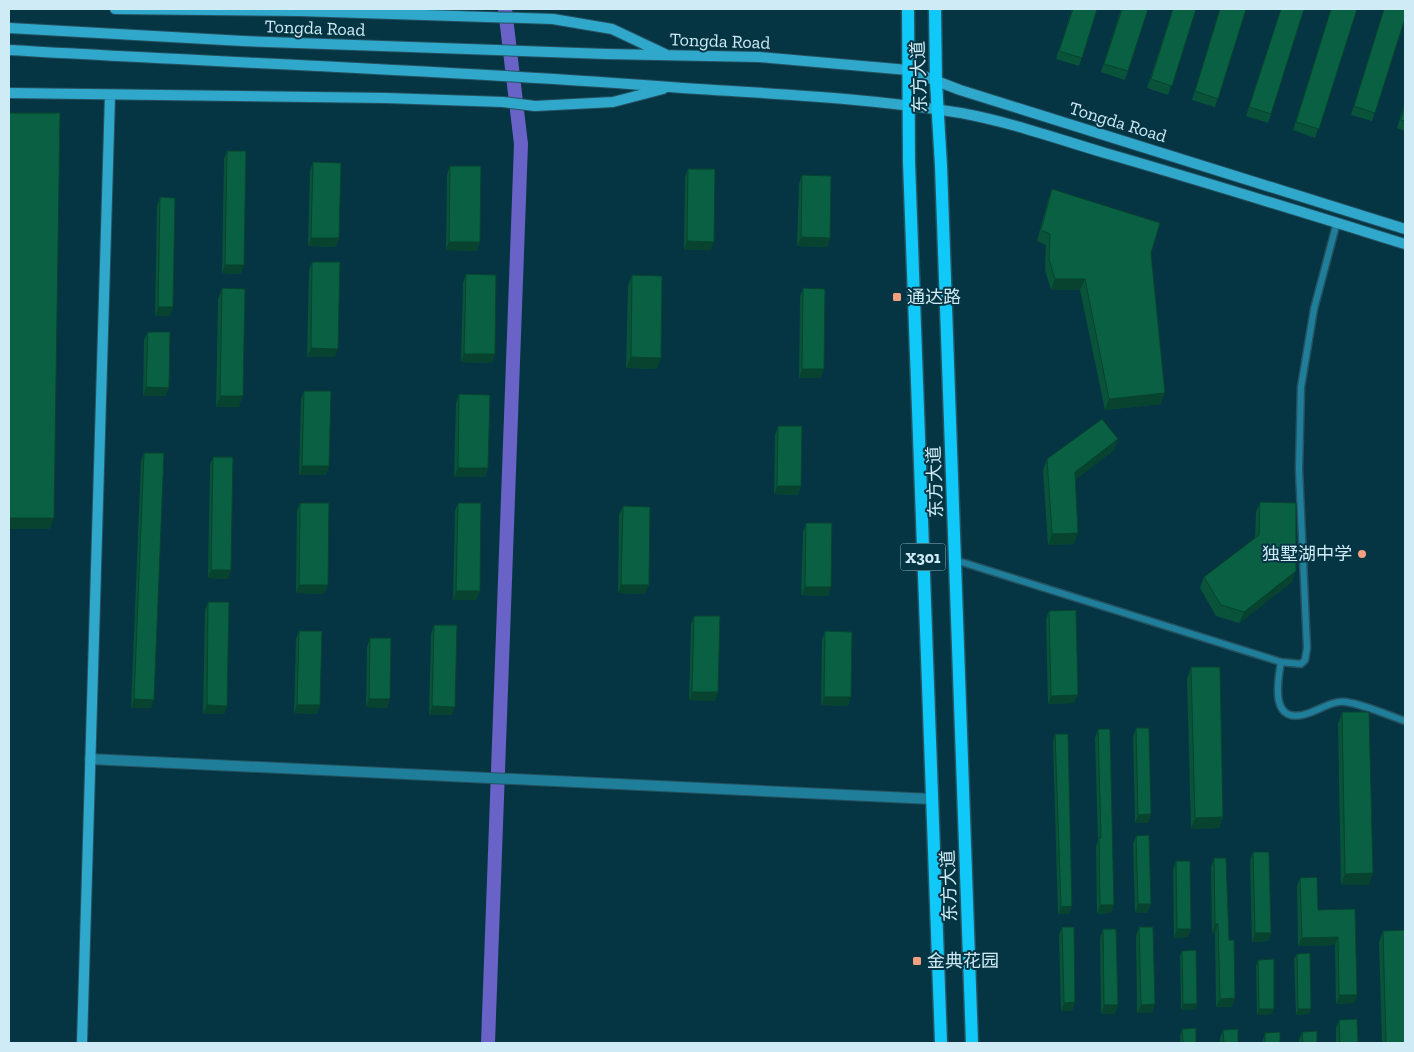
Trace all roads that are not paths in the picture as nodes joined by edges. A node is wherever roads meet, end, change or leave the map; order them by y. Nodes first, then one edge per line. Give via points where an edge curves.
1 (115, 9) edge
2 (908, 9) edge
3 (935, 9) edge
4 (9, 28) edge
5 (9, 50) edge
6 (668, 55) junction
7 (908, 70) junction
8 (936, 82) junction
9 (672, 87) junction
10 (9, 94) edge
11 (110, 95) junction
12 (908, 105) junction
13 (938, 111) junction
14 (1337, 222) junction
15 (1405, 229) edge
16 (1405, 244) edge
17 (955, 560) junction
18 (1281, 662) junction
19 (1405, 721) edge
20 (90, 759) junction
21 (932, 799) junction
22 (82, 1043) edge
23 (941, 1043) edge
24 (972, 1043) edge

1 - 6 main road via 554,19 612,28
2 - 7 main road, 东方大道 / X301
3 - 8 main road, 东方大道 / X301
4 - 6 main road, Tongda Road via 243,41
5 - 9 main road, Tongda Road via 524,76
6 - 7 main road, Tongda Road via 759,57
7 - 8 main road, Tongda Road
7 - 12 main road, 东方大道 / X301
8 - 13 main road, 东方大道 / X301
8 - 15 main road, Tongda Road
9 - 11 main road via 613,102 535,106 386,98
9 - 12 main road, Tongda Road
10 - 11 main road
11 - 20 main road
12 - 13 main road, Tongda Road
12 - 21 main road, 东方大道 / X301
13 - 14 main road, Tongda Road via 961,113 1013,126
13 - 17 main road, 东方大道 / X301
14 - 16 main road, Tongda Road
14 - 18 lane via 1314,309 1301,387 1299,469 1306,660 1301,664
17 - 18 lane
17 - 24 main road, 东方大道 / X301
18 - 19 lane via 1278,699 1281,708 1290,714 1307,714 1345,702
20 - 21 street
20 - 22 main road
21 - 23 main road, 东方大道 / X301

